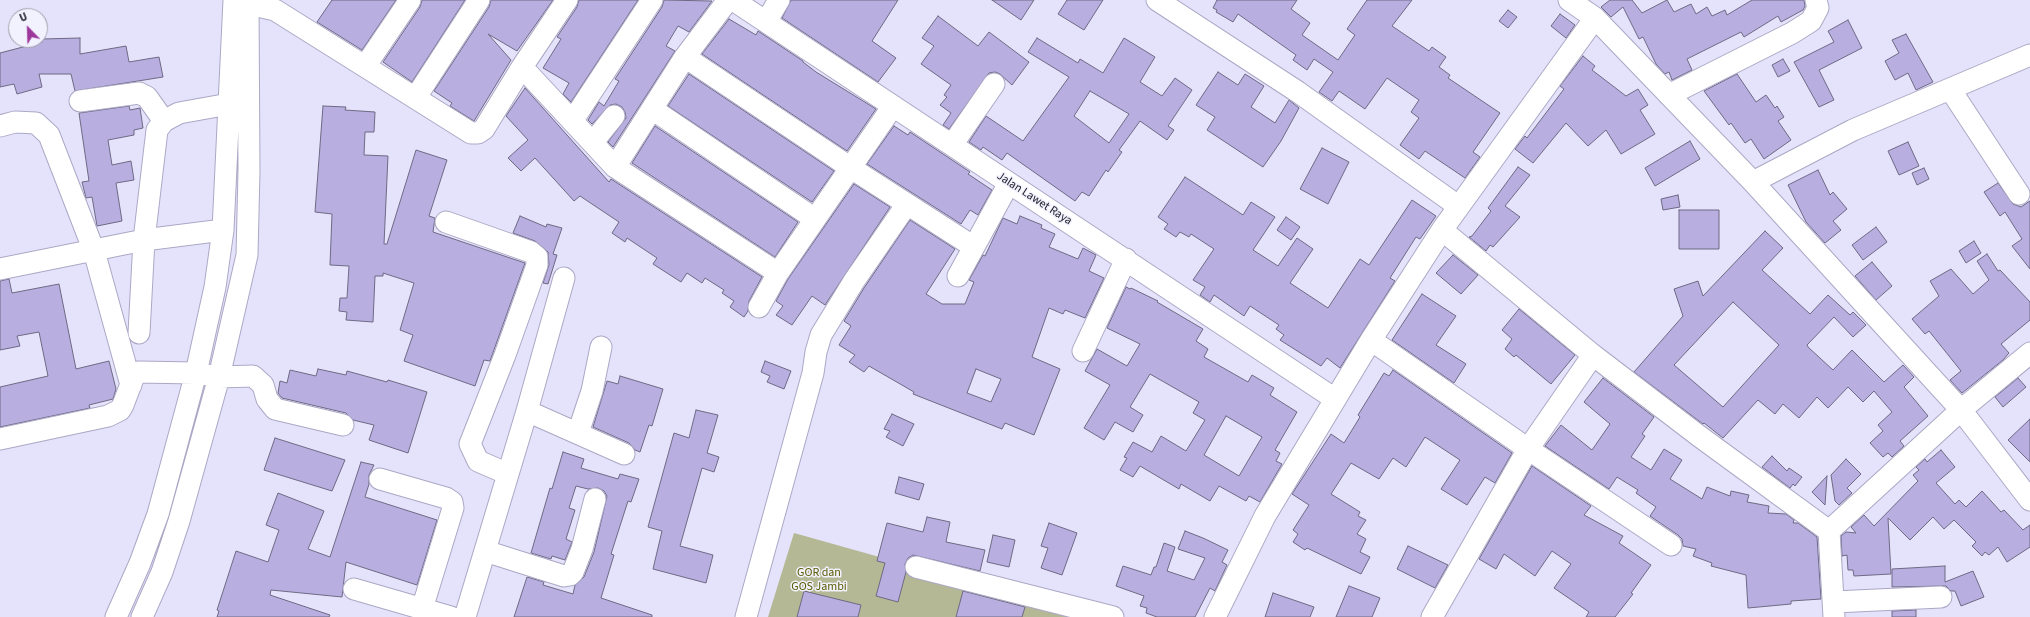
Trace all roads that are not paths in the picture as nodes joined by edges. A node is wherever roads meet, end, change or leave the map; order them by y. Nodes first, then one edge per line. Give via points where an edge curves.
1 (410, 0) edge
2 (479, 0) edge
3 (567, 0) edge
4 (652, 0) edge
5 (728, 0) edge
6 (733, 0) edge
7 (779, 0) edge
8 (1157, 0) edge
9 (1569, 0) edge
10 (1816, 0) edge
11 (241, 4) edge
12 (1595, 18) junction
13 (766, 22) junction
14 (240, 49) junction
15 (2030, 55) edge
16 (685, 57) junction
17 (366, 65) junction
18 (522, 67) junction
19 (994, 84) dead end
20 (1950, 89) junction
21 (1669, 95) junction
22 (416, 97) junction
23 (80, 101) dead end
24 (229, 104) junction
25 (893, 106) junction
26 (652, 109) junction
27 (614, 116) dead end
28 (573, 120) junction
29 (164, 121) junction
30 (0, 126) edge
31 (593, 142) junction
32 (952, 145) junction
33 (615, 167) junction
34 (851, 168) junction
35 (1753, 182) junction
36 (1009, 183) junction
37 (2019, 194) dead end
38 (907, 204) junction
39 (1458, 206) junction
40 (815, 219) junction
41 (446, 222) dead end
42 (222, 230) junction
43 (1442, 230) junction
44 (144, 240) junction
45 (974, 247) junction
46 (94, 251) junction
47 (1126, 260) junction
48 (0, 269) edge
49 (778, 273) junction
50 (958, 276) dead end
51 (564, 278) dead end
52 (759, 307) dead end
53 (139, 333) dead end
54 (1371, 340) junction
55 (601, 347) dead end
56 (1084, 351) dead end
57 (2030, 352) edge
58 (1593, 355) junction
59 (196, 373) junction
60 (219, 377) junction
61 (131, 385) junction
62 (1335, 399) junction
63 (1961, 410) junction
64 (527, 411) junction
65 (343, 425) dead end
66 (578, 433) junction
67 (0, 439) edge
68 (1528, 449) junction
69 (624, 454) dead end
70 (508, 474) junction
71 (380, 479) dead end
72 (595, 499) dead end
73 (2030, 500) edge
74 (1829, 531) junction
75 (1671, 545) dead end
76 (485, 551) junction
77 (916, 567) dead end
78 (354, 589) dead end
79 (1941, 597) dead end
80 (422, 609) junction
81 (1834, 610) edge
82 (116, 617) edge
83 (142, 617) edge
84 (451, 617) edge
85 (465, 617) edge
86 (746, 617) edge
87 (1113, 617) edge
88 (1215, 617) edge
89 (1432, 617) edge

1 - 17 street
2 - 22 street
3 - 18 street
4 - 28 street
5 - 16 street
6 - 13 street, Jalan Lawet Raya
7 - 13 street
8 - 39 street via 1298,92
9 - 12 street
10 - 21 street via 1818,8 1811,21
11 - 14 street
11 - 17 street via 275,10
12 - 21 street
12 - 39 street
13 - 25 street, Jalan Lawet Raya
14 - 24 street
14 - 60 street via 247,255
15 - 20 street
16 - 26 street
16 - 34 street
17 - 22 street
18 - 22 street via 484,129 478,133 471,133
18 - 28 street
19 - 32 street
20 - 35 street via 1853,130
20 - 37 street
21 - 35 street
23 - 29 street via 139,93 148,97
24 - 29 street via 179,113
24 - 42 street
25 - 32 street, Jalan Lawet Raya
25 - 34 street
26 - 33 street
26 - 40 street
27 - 31 street
28 - 31 street
29 - 44 street via 157,130
30 - 46 street via 15,122 36,123 49,135
31 - 33 street
32 - 36 street, Jalan Lawet Raya
33 - 49 street
34 - 38 street
34 - 40 street
35 - 63 street
36 - 45 street
36 - 47 street, Jalan Lawet Raya
38 - 45 street
38 - 86 street via 854,281 818,344 813,373
39 - 43 street
40 - 49 street
41 - 70 street via 531,252 537,257 537,265 506,356 470,444 478,461
42 - 44 street
42 - 59 street via 215,287
43 - 54 street
43 - 58 street
44 - 46 street
44 - 53 street
45 - 50 street
46 - 48 street
46 - 61 street
47 - 56 street
47 - 62 street, Jalan Lawet Raya
49 - 52 street
51 - 64 street
54 - 62 street
54 - 68 street
55 - 66 street via 592,391
57 - 63 street
58 - 68 street
58 - 74 street
59 - 60 street
59 - 61 street via 138,372
59 - 82 street via 158,514
60 - 65 street via 253,376 263,385 275,410
60 - 83 street via 162,572
61 - 67 street via 120,410 108,416
62 - 88 street via 1265,516
63 - 73 street
63 - 74 street
64 - 66 street
64 - 70 street
66 - 69 street
68 - 75 street
68 - 89 street
70 - 76 street
71 - 80 street via 452,502 453,508
72 - 76 street via 582,549 570,575 564,576
74 - 81 street
76 - 85 street
77 - 87 street
78 - 80 street
79 - 81 street
80 - 84 street

